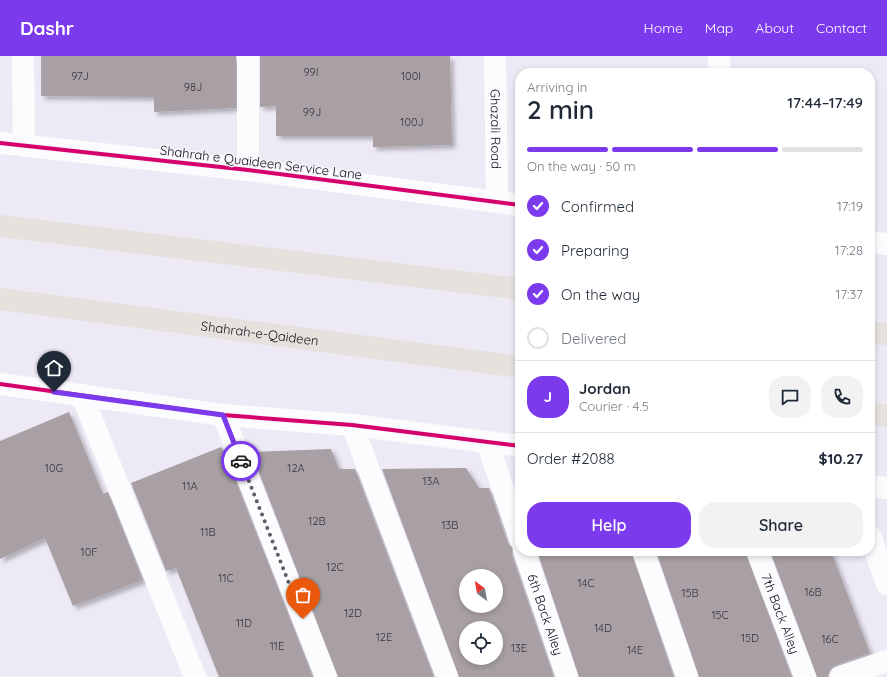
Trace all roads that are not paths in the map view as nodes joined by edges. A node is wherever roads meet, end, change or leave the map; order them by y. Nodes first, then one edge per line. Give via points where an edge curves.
1 (22, 56) edge
2 (248, 56) edge
3 (495, 56) edge
4 (719, 56) edge
5 (720, 68) edge
6 (0, 143) edge
7 (24, 146) junction
8 (248, 170) junction
9 (497, 202) junction
10 (515, 204) edge
11 (0, 226) edge
12 (875, 243) edge
13 (887, 244) edge
14 (515, 288) edge
15 (0, 299) edge
16 (875, 333) edge
17 (887, 334) edge
18 (515, 366) edge
19 (0, 384) edge
20 (82, 395) junction
21 (875, 414) edge
22 (223, 415) junction
23 (887, 416) edge
24 (352, 425) junction
25 (487, 442) junction
26 (515, 445) edge
27 (875, 487) edge
28 (887, 488) edge
29 (515, 524) edge
30 (875, 550) edge
31 (526, 556) edge
32 (645, 556) edge
33 (759, 556) edge
34 (887, 584) edge
35 (887, 661) edge
36 (195, 677) edge
37 (326, 677) edge
38 (447, 677) edge
39 (567, 677) edge
40 (686, 677) edge
41 (805, 677) edge
42 (840, 677) edge

1 - 7 street
2 - 8 street
3 - 9 street, Ghazali Road
4 - 5 street
6 - 7 street, Shahrah e Quaideen Service Lane
7 - 8 street, Shahrah e Quaideen Service Lane
8 - 9 street, Shahrah e Quaideen Service Lane
9 - 10 street, Shahrah e Quaideen Service Lane
11 - 14 main road
12 - 13 street
15 - 18 main road, Shahrah-e-Qaideen
16 - 17 main road
19 - 20 street
20 - 22 street
20 - 36 street
21 - 23 main road
22 - 24 street
22 - 37 street
24 - 25 street
24 - 38 street
25 - 26 street
25 - 29 street
27 - 28 street
30 - 34 street
31 - 39 street, 6th Back Alley
32 - 40 street
33 - 41 street, 7th Back Alley
35 - 42 street

